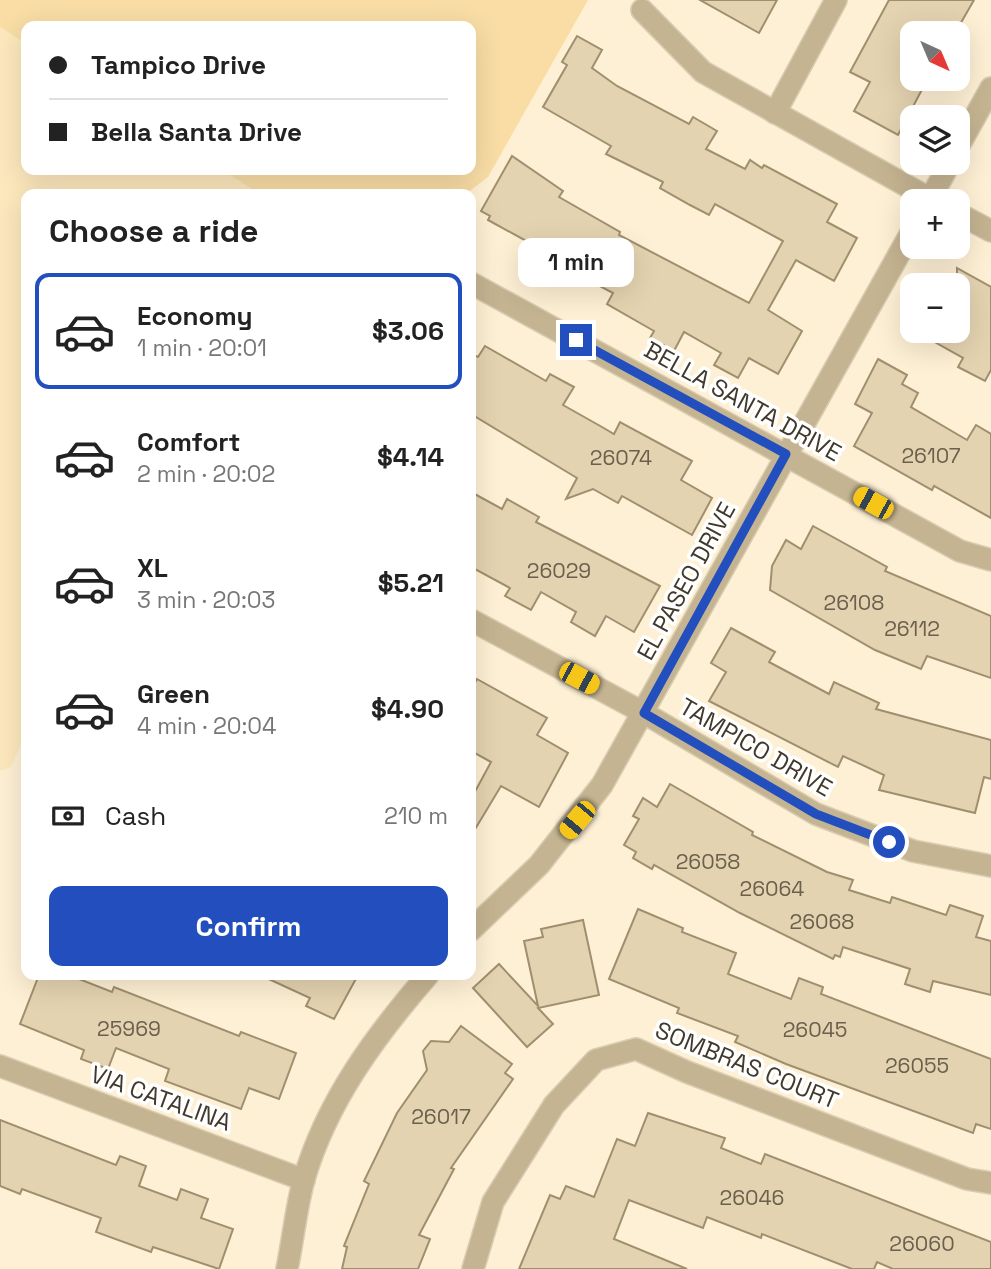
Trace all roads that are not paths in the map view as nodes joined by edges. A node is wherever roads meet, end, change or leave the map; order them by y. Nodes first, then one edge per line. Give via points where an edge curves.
1 (836, 0) edge
2 (642, 10) dead end
3 (991, 88) edge
4 (775, 113) junction
5 (970, 126) edge
6 (910, 189) edge
7 (970, 220) edge
8 (991, 231) edge
9 (900, 252) edge
10 (476, 286) edge
11 (786, 454) junction
12 (991, 560) edge
13 (476, 623) edge
14 (644, 713) junction
15 (991, 866) edge
16 (476, 925) edge
17 (424, 980) edge
18 (0, 1066) edge
19 (304, 1180) junction
20 (991, 1183) edge
21 (287, 1269) edge
22 (473, 1269) edge

1 - 4 street
2 - 4 street via 703,72
3 - 5 street
4 - 6 street
7 - 8 street
9 - 11 street, EL PASEO DRIVE
10 - 11 street, BELLA SANTA DRIVE
11 - 12 street, BELLA SANTA DRIVE via 960,551
11 - 14 street, EL PASEO DRIVE
13 - 14 street, TAMPICO DRIVE
14 - 15 street, TAMPICO DRIVE via 816,814 913,851
14 - 16 street, EL PASEO DRIVE via 577,820 539,865
17 - 19 street via 380,1030 333,1104
18 - 19 street, VIA CATALINA
19 - 21 street
20 - 22 street, SOMBRAS COURT via 967,1179 636,1049 596,1060 554,1105 492,1202

